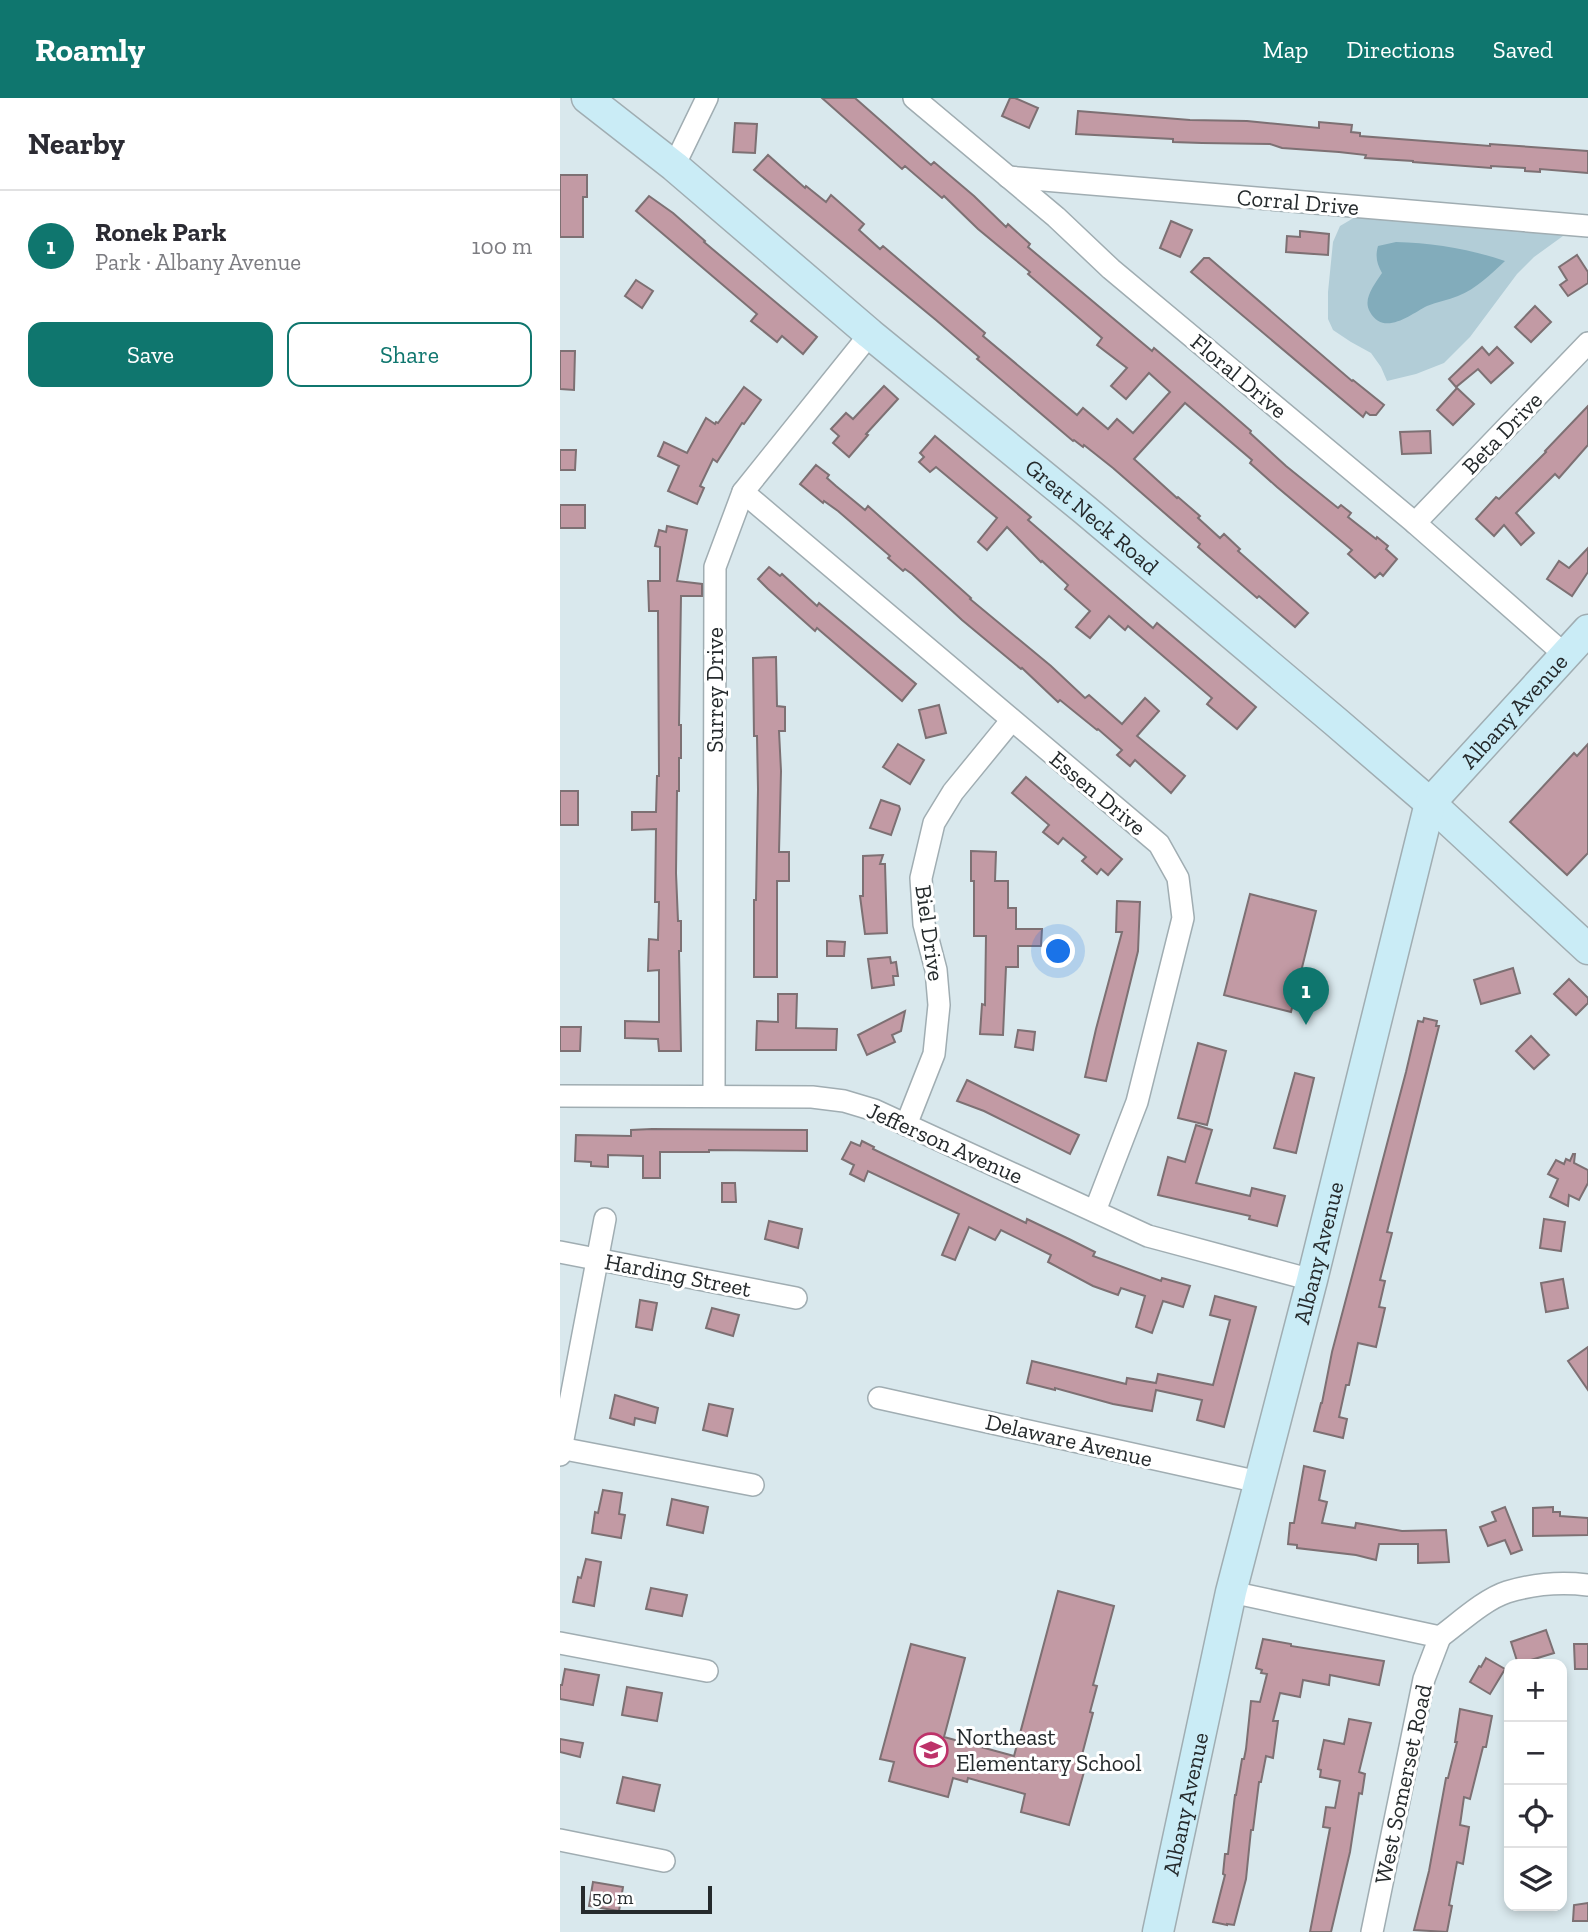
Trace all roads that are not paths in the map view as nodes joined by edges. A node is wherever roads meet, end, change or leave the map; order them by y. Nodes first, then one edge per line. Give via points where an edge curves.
1 (587, 98) edge
2 (707, 98) edge
3 (914, 98) edge
4 (674, 166) junction
5 (1009, 177) junction
6 (1588, 226) edge
7 (870, 334) junction
8 (1588, 343) edge
9 (743, 492) junction
10 (1415, 523) junction
11 (1588, 630) edge
12 (1564, 654) junction
13 (1011, 721) junction
14 (1430, 803) junction
15 (1588, 949) edge
16 (560, 1096) edge
17 (714, 1096) junction
18 (906, 1125) junction
19 (1094, 1211) junction
20 (606, 1219) dead end
21 (560, 1252) edge
22 (597, 1259) junction
23 (1312, 1280) junction
24 (796, 1298) dead end
25 (879, 1398) dead end
26 (560, 1450) edge
27 (1259, 1482) junction
28 (753, 1485) dead end
29 (1588, 1585) edge
30 (1231, 1592) junction
31 (1440, 1637) junction
32 (560, 1643) edge
33 (707, 1671) dead end
34 (560, 1840) edge
35 (664, 1861) dead end
36 (1158, 1932) edge
37 (1372, 1932) edge

1 - 4 street, Great Neck Road
2 - 4 street
3 - 5 street, Floral Drive
4 - 7 street, Great Neck Road
5 - 6 street, Corral Drive
5 - 10 street, Floral Drive via 1111,269
7 - 9 street, Surrey Drive
7 - 14 street, Great Neck Road
8 - 10 street, Beta Drive
9 - 13 street, Essen Drive
9 - 17 street, Surrey Drive via 715,567
10 - 12 street, Floral Drive
11 - 12 street, Albany Avenue
12 - 14 street, Albany Avenue
13 - 18 street, Biel Drive via 934,822 921,878 924,925 936,970 939,1005 934,1054
13 - 19 street, Essen Drive via 1158,844 1178,878 1183,918 1175,955 1137,1102
14 - 15 street, Great Neck Road
14 - 23 street, Albany Avenue
16 - 17 street, Jefferson Avenue
17 - 18 street, Jefferson Avenue via 844,1101
18 - 19 street, Jefferson Avenue
19 - 23 street, Jefferson Avenue via 1148,1236
20 - 22 street
21 - 22 street, Harding Street
22 - 24 street, Harding Street
22 - 26 street
23 - 27 street, Albany Avenue
25 - 27 street, Delaware Avenue
26 - 28 street
27 - 30 street, Albany Avenue
29 - 31 street via 1543,1584 1505,1592
30 - 31 street
30 - 36 street, Albany Avenue
31 - 37 street, West Somerset Road via 1424,1679
32 - 33 street
34 - 35 street

